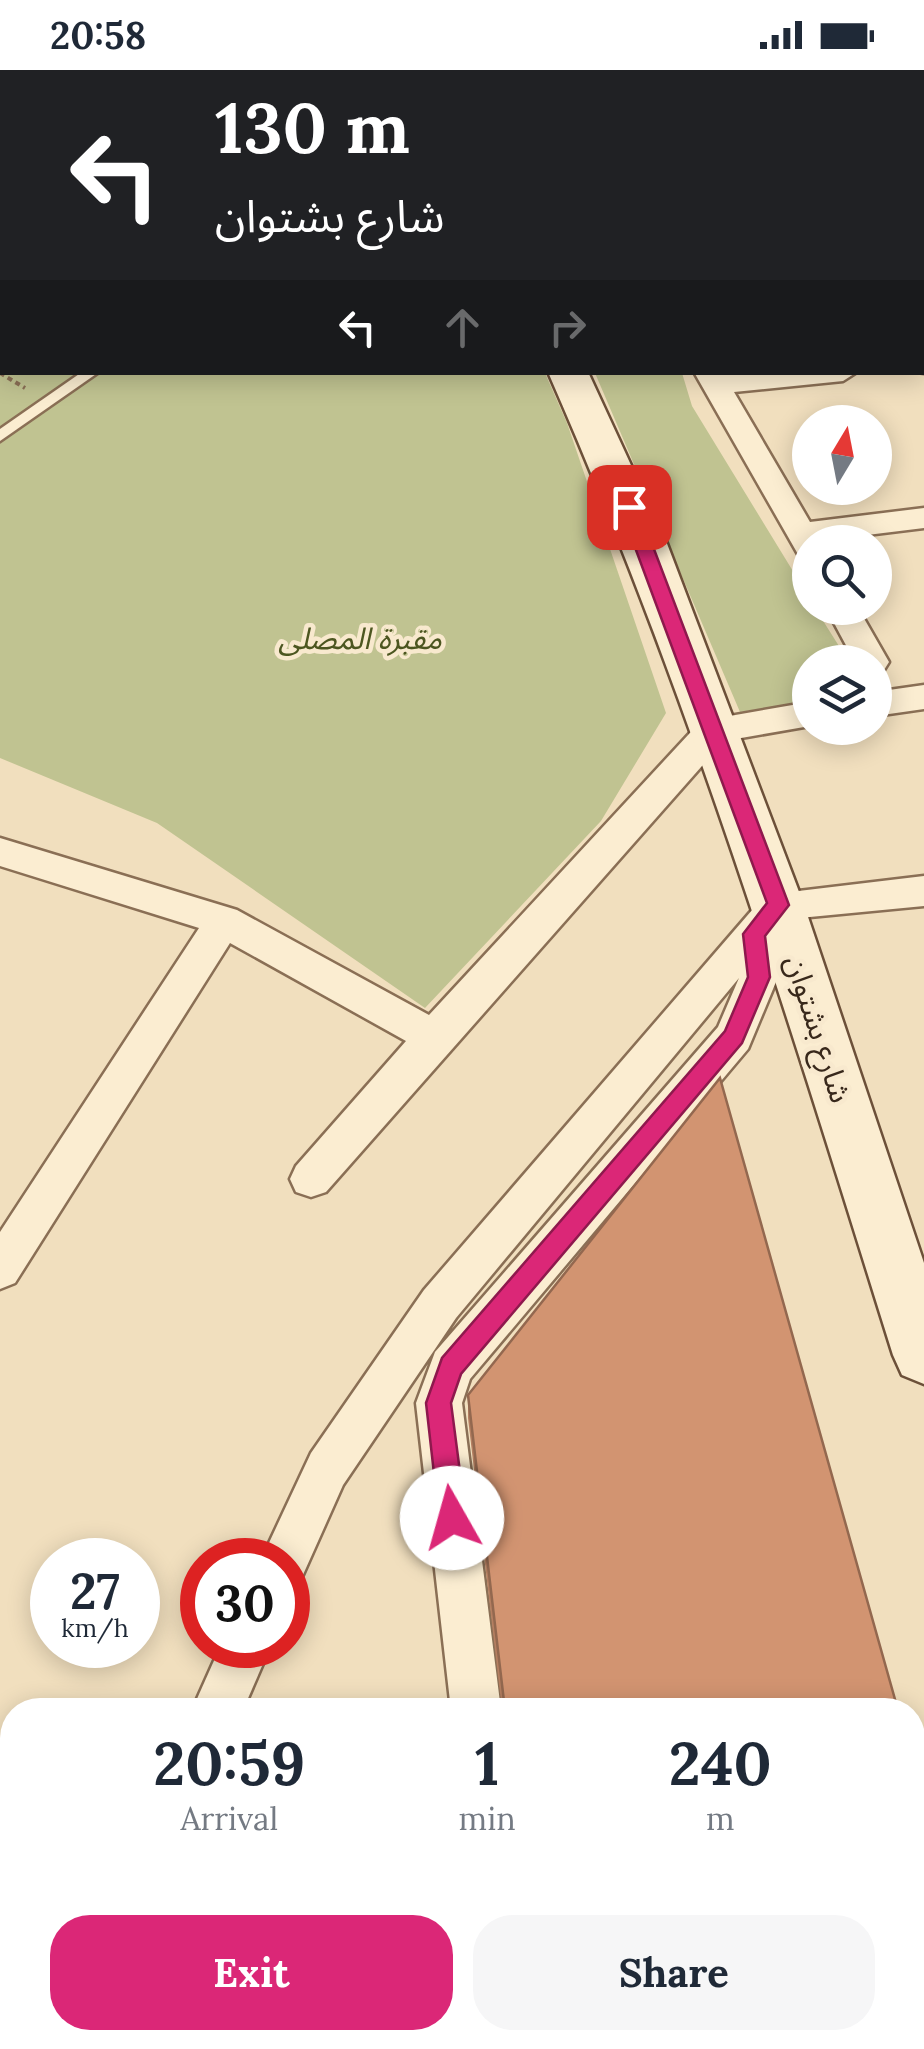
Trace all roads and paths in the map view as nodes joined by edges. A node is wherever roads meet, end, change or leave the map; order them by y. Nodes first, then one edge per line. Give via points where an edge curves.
1 (88, 375) edge
2 (569, 375) edge
3 (786, 375) edge
4 (710, 379) edge
5 (0, 436) edge
6 (924, 518) edge
7 (796, 525) edge
8 (890, 525) edge
9 (792, 717) edge
10 (713, 730) junction
11 (0, 852) edge
12 (924, 891) edge
13 (766, 919) junction
14 (224, 921) junction
15 (434, 1037) junction
16 (311, 1179) dead end
17 (5, 1249) edge
18 (924, 1355) edge
19 (295, 1538) edge
20 (236, 1668) edge
21 (223, 1698) edge
22 (475, 1698) edge

1 - 5 lane
2 - 10 street, شارع بشتوان via 644,541
3 - 4 street
4 - 7 street
6 - 8 street
9 - 10 street
10 - 13 street, شارع بشتوان
10 - 15 street
11 - 14 street
12 - 13 street
13 - 18 street, شارع بشتوان
13 - 19 street via 440,1304 327,1468
13 - 22 street via 759,977 734,1036 451,1367 438,1403
14 - 15 street
14 - 17 street
15 - 16 street
20 - 21 street

